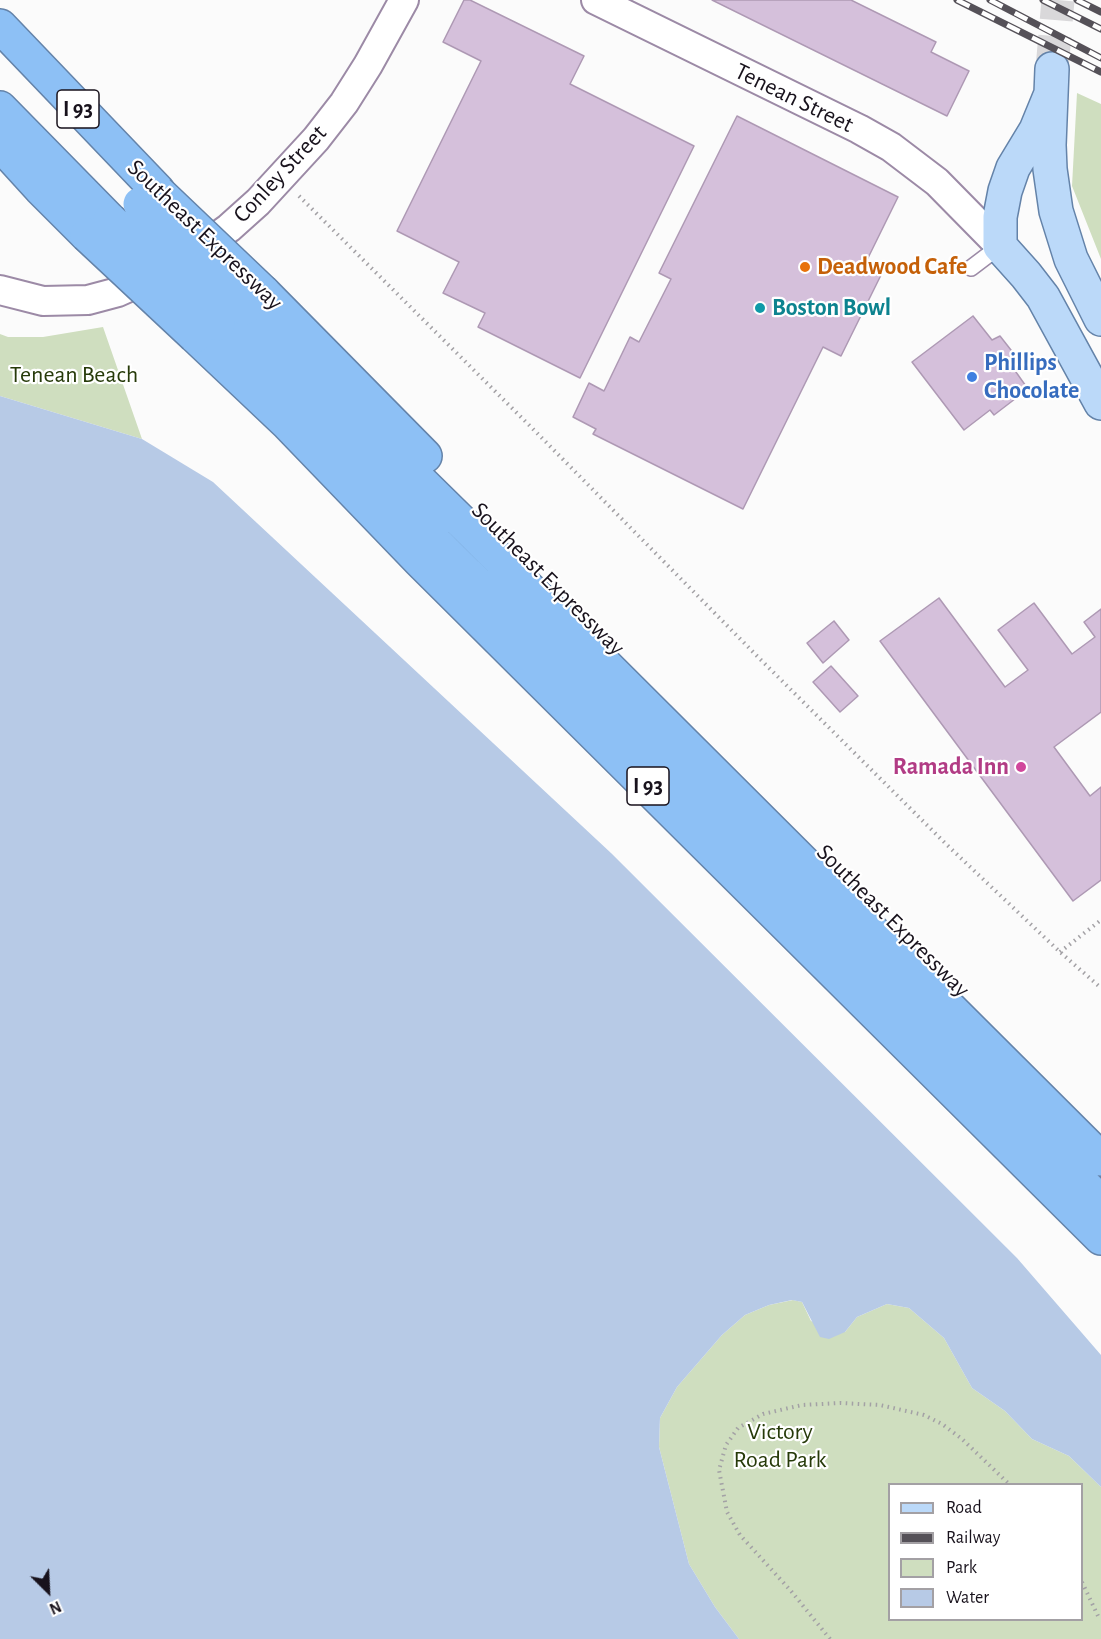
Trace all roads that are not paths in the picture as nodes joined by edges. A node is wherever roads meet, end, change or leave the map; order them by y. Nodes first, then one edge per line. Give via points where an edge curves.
1 (404, 0) edge
2 (596, 0) edge
3 (0, 26) edge
4 (0, 58) edge
5 (0, 108) edge
6 (0, 144) edge
7 (148, 198) junction
8 (99, 228) junction
9 (1000, 246) junction
10 (971, 268) dead end
11 (0, 291) edge
12 (230, 315) junction
13 (1055, 318) junction
14 (1101, 321) edge
15 (1101, 403) edge
16 (1101, 1128) edge
17 (1101, 1159) edge
18 (1101, 1202) edge
19 (1101, 1238) edge

1 - 11 street, Conley Street via 344,103 316,139 258,202 200,249 148,280 88,300 43,301
2 - 9 street, Tenean Street via 883,142 937,182
3 - 7 highway, Southeast Expressway / I 93
4 - 7 highway, I 93
5 - 8 highway, I 93
6 - 8 highway, Southeast Expressway / I 93 via 40,188
7 - 12 highway, Southeast Expressway / I 93, bridge
8 - 12 highway, Southeast Expressway / I 93, bridge
9 - 10 lane
9 - 13 main road via 1036,287
9 - 14 main road via 1007,185 1041,120 1051,83 1050,169 1056,211 1074,266
12 - 16 highway, Southeast Expressway / I 93 via 320,348
12 - 17 highway, I 93 via 473,533
12 - 18 highway, I 93 via 305,407 437,544
12 - 19 highway, Southeast Expressway / I 93 via 288,424 420,561
13 - 14 main road via 1078,311
13 - 15 main road

